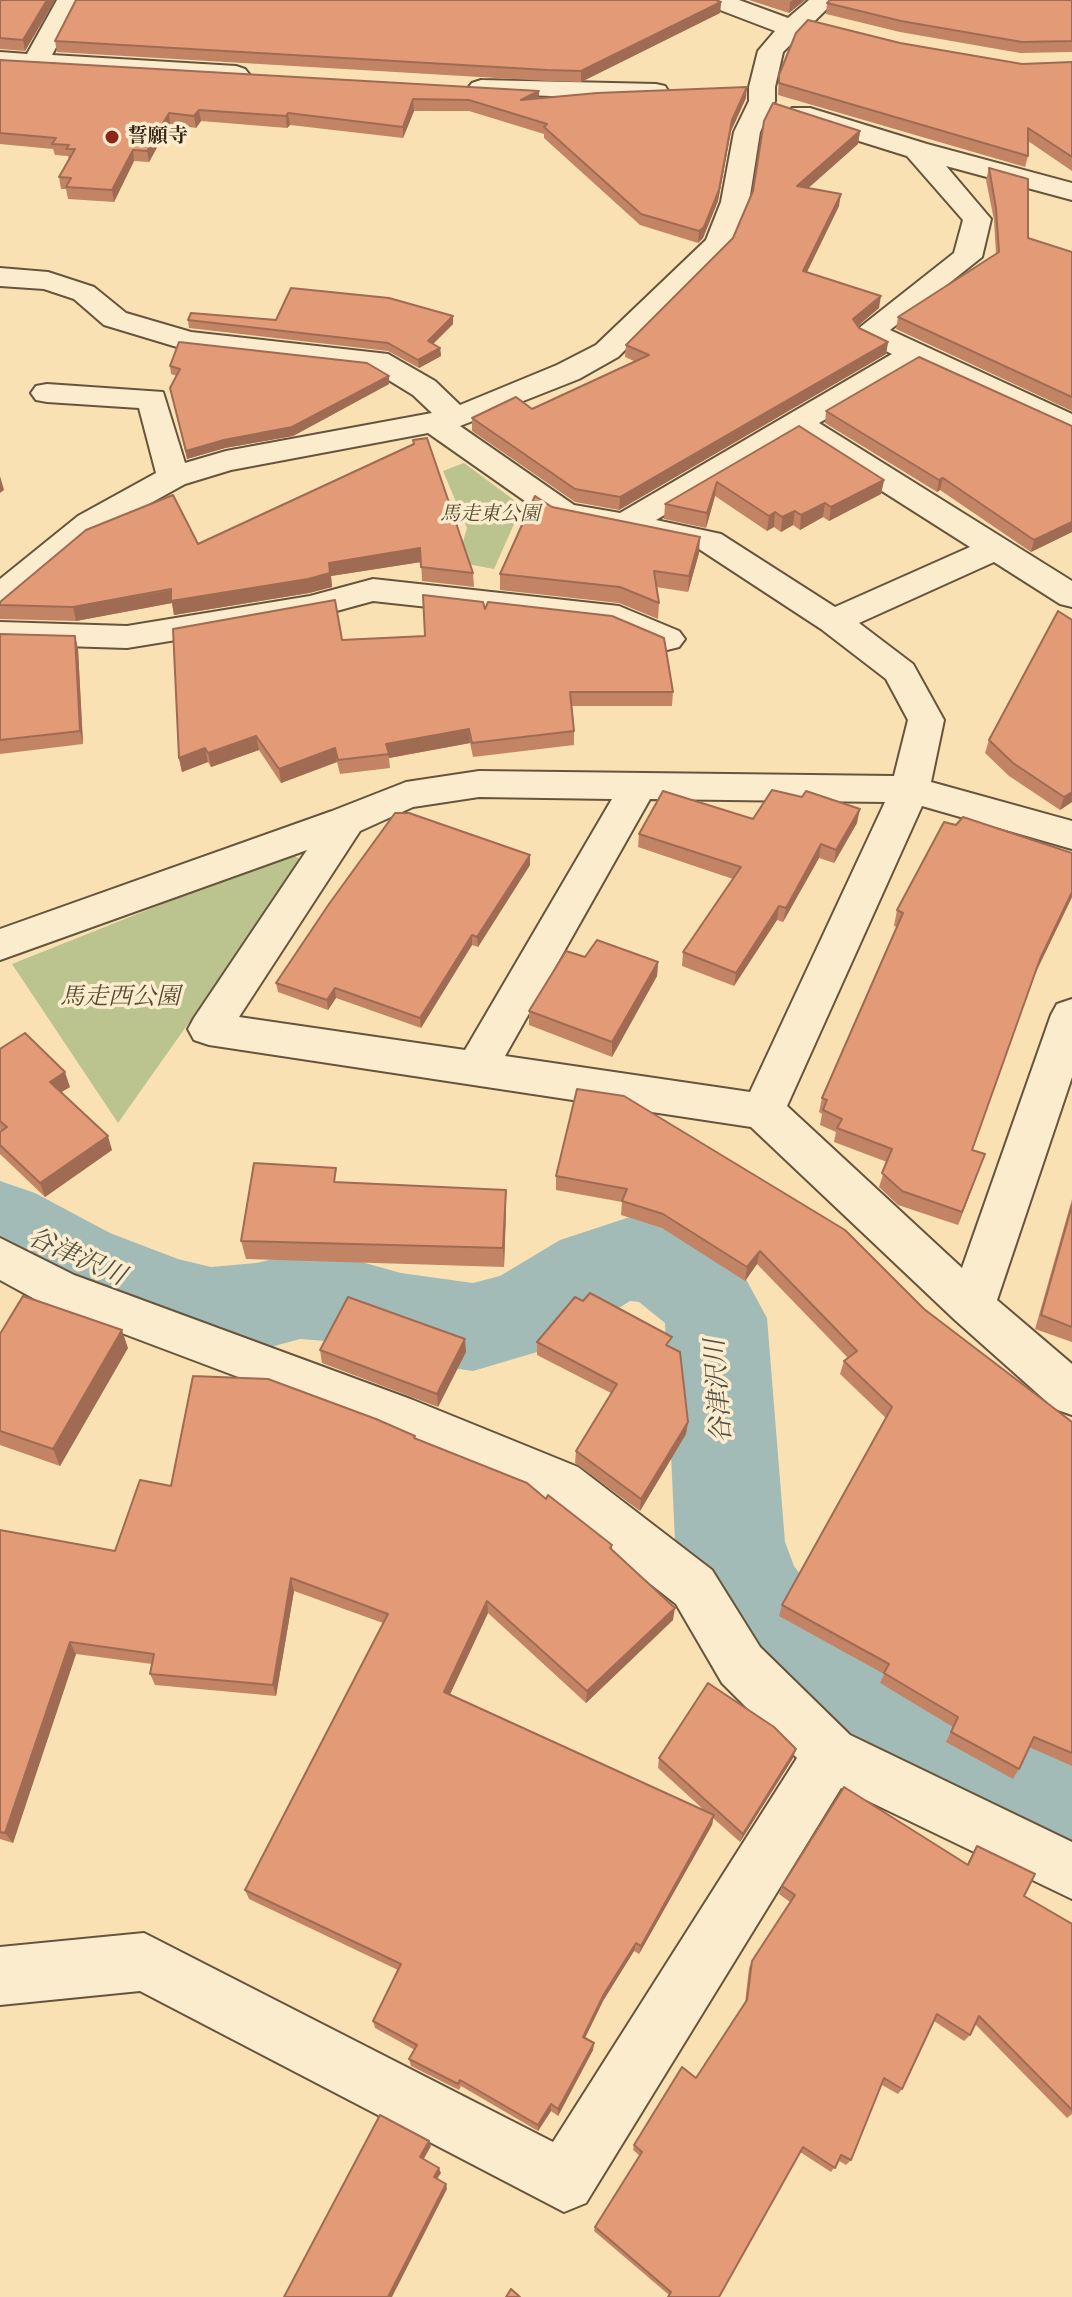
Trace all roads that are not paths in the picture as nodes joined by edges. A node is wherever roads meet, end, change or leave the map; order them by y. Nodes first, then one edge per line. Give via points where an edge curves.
1 (69, 0) edge
2 (716, 0) edge
3 (824, 0) edge
4 (796, 24) junction
5 (828, 26) edge
6 (0, 60) edge
7 (36, 61) junction
8 (268, 76) edge
9 (454, 87) edge
10 (732, 88) edge
11 (687, 91) edge
12 (762, 94) junction
13 (917, 150) junction
14 (1072, 192) edge
15 (0, 277) edge
16 (916, 353) junction
17 (47, 393) dead end
18 (445, 420) junction
19 (797, 423) junction
20 (1072, 426) edge
21 (173, 477) junction
22 (624, 525) junction
23 (997, 548) junction
24 (1072, 596) edge
25 (0, 597) edge
26 (833, 621) junction
27 (0, 633) edge
28 (667, 639) edge
29 (638, 786) junction
30 (910, 789) junction
31 (346, 821) junction
32 (1072, 835) edge
33 (0, 945) edge
34 (1072, 1015) edge
35 (477, 1068) junction
36 (763, 1111) junction
37 (0, 1257) edge
38 (972, 1306) junction
39 (1072, 1394) edge
40 (831, 1754) junction
41 (1072, 1871) edge
42 (0, 1976) edge

1 - 7 street
2 - 4 street
3 - 4 street
4 - 5 street
4 - 12 street via 771,51
6 - 7 street
7 - 8 street
9 - 11 street via 627,94
10 - 12 street
12 - 13 street
12 - 18 street via 747,132 735,202 719,243 607,351 568,372
13 - 14 street
13 - 16 street via 977,219 968,257 869,332
15 - 18 street via 48,281 84,293 115,319 188,341 377,360 424,388
16 - 19 street
16 - 20 street
17 - 21 street via 152,399
18 - 21 street via 226,461
18 - 22 street via 564,513
19 - 22 street
19 - 23 street
21 - 25 street via 90,523
22 - 26 street via 709,541
23 - 24 street
23 - 26 street
26 - 30 street via 900,672 926,720
27 - 28 street via 127,637 311,607 373,590 619,617
29 - 30 street
29 - 31 street via 479,784 406,795
29 - 35 street
30 - 32 street
30 - 36 street
31 - 33 street
31 - 35 street via 209,1029
34 - 38 street
35 - 36 street
36 - 38 street
37 - 40 street via 58,1289 396,1415 560,1483 694,1587 741,1665
38 - 39 street
40 - 41 street
40 - 42 street via 564,2181 144,1962

